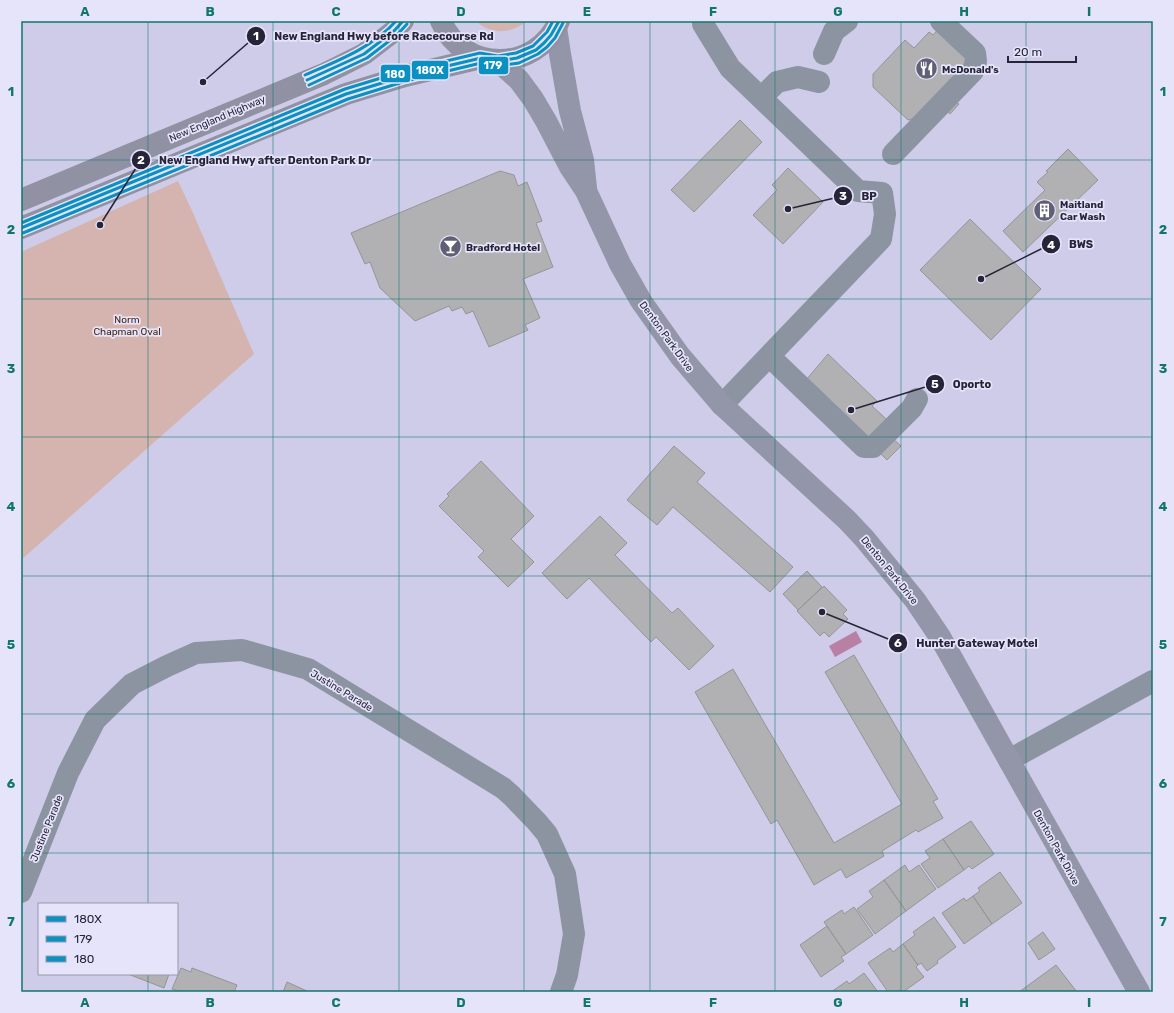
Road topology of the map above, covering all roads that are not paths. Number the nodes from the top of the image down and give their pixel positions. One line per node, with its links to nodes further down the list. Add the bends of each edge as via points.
1 (403, 21): 13 (highway, New England Highway, via 364,54 324,74)
2 (441, 21): 8 (highway, via 459,46 470,53)
3 (703, 21): 10 (street, via 730,68)
4 (846, 21): 7 (street, via 834,31)
5 (941, 21): 11 (street, via 975,53 973,71)
6 (557, 24): 8 (highway, via 536,50 518,58); 12 (main road, Denton Park Drive, via 570,111 583,160)
7 (824, 54)
8 (489, 59): 12 (main road, Denton Park Drive, via 519,80 533,99); 14 (highway, via 405,76 346,94)
9 (819, 82): 10 (street, via 798,77 777,82)
10 (761, 98): 15 (street, via 858,190 882,193 885,214 881,239)
11 (893, 154)
12 (586, 191): 17 (main road, Denton Park Drive, via 620,264 641,301 680,356)
13 (21, 200)
14 (21, 228)
15 (769, 356): 16 (street, via 864,447 873,447 912,408); 17 (street)
16 (917, 399)
17 (722, 405): 19 (main road, Denton Park Drive, via 846,520 887,564 940,637)
18 (1153, 681): 19 (street)
19 (1009, 760): 22 (main road, Denton Park Drive)
20 (21, 892): 21 (street, Justine Parade, via 68,773 95,720 132,684 167,666 196,653 242,650 308,669 503,788 537,822 547,834 565,874 574,934 569,969)
21 (561, 992)
22 (1139, 992)

